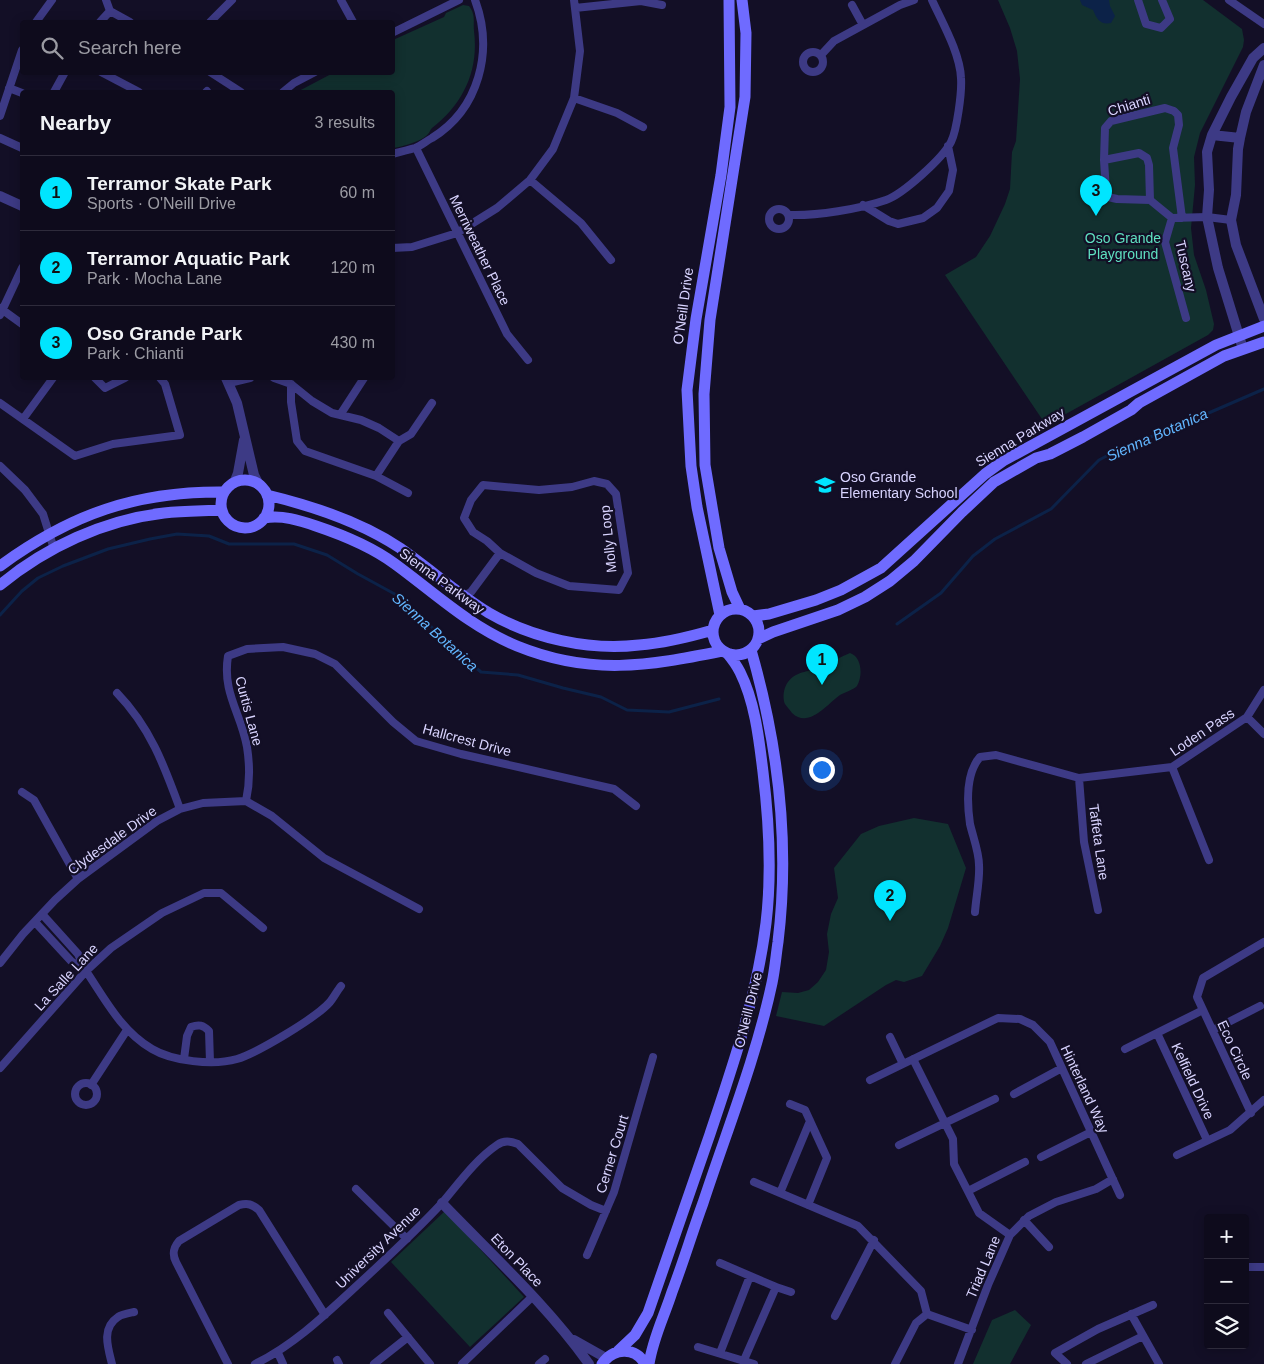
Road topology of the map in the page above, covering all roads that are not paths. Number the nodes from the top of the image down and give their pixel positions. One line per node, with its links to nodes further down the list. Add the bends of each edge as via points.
1 (52, 0): 18 (street)
2 (106, 0): 17 (street)
3 (232, 0): 21 (street)
4 (342, 0): 22 (street)
5 (459, 0): 25 (street)
6 (475, 0): 48 (street, via 483,37 477,82 459,116 444,131)
7 (728, 0): 105 (main road, O'Neill Drive, via 730,107 696,319 688,390 691,466)
8 (742, 0): 104 (main road, O'Neill Drive, via 746,33 745,97 710,320 704,394 705,465 718,539 732,592)
9 (914, 0): 24 (street)
10 (932, 0): 46 (street, via 953,46 962,77 960,106)
11 (1138, 0): 12 (street, via 1146,24 1160,28 1170,19)
12 (1162, 0)
13 (1230, 0): 23 (street)
14 (574, 4): 15 (street, via 642,1); 40 (street, via 580,51)
15 (662, 5)
16 (852, 5): 24 (street)
17 (110, 11): 19 (street); 20 (street)
18 (37, 20)
19 (102, 20)
20 (126, 20)
21 (212, 20)
22 (352, 20)
23 (1264, 24)
24 (863, 25): 27 (street, via 834,41)
25 (395, 32)
26 (1264, 48): 43 (street, via 1249,66)
27 (821, 55)
28 (20, 56): 34 (street)
29 (1264, 65): 45 (street)
30 (63, 75): 35 (street)
31 (107, 75): 36 (street)
32 (215, 75): 37 (street)
33 (309, 75): 38 (street)
34 (9, 88): 39 (street); 41 (street)
35 (55, 90)
36 (135, 90)
37 (238, 90)
38 (285, 90)
39 (20, 92)
40 (574, 98): 42 (street, via 617,113); 51 (street, via 553,150)
41 (0, 116)
42 (643, 127)
43 (1212, 135): 45 (street); 57 (street, via 1207,152)
44 (0, 138): 47 (street)
45 (1240, 138): 60 (street)
46 (948, 146): 55 (street, via 935,162 888,200); 55 (street, via 953,170 950,191 937,208 923,218 898,224)
47 (20, 147)
48 (416, 148): 49 (street); 61 (street, Merriweather Place)
49 (395, 153)
50 (1104, 160): 53 (street, Chianti, via 1108,197); 53 (street, via 1139,153 1147,158); 59 (street, Chianti, via 1105,128 1111,121 1165,108 1174,110 1179,125 1173,148)
51 (530, 180): 61 (street, via 497,208); 63 (street, via 581,223)
52 (0, 196): 54 (street)
53 (1150, 200): 58 (street)
54 (20, 205)
55 (863, 205): 56 (street, via 806,216)
56 (789, 215)
57 (1207, 217): 59 (street); 60 (street); 70 (street)
58 (1172, 218): 59 (street); 66 (street, Tuscany, via 1165,242)
59 (1182, 218)
60 (1232, 220): 67 (street, via 1236,245)
61 (457, 233): 62 (street, via 412,247); 73 (street, Merriweather Place, via 508,334)
62 (395, 248)
63 (611, 260)
64 (20, 272): 65 (street)
65 (1, 311): 68 (street)
66 (1186, 318)
67 (1264, 319)
68 (20, 323)
69 (1264, 326): 70 (main road, Sienna Parkway)
70 (1238, 335): 72 (street); 106 (main road, Sienna Parkway, via 1003,461 881,568 861,580 816,600)
71 (1264, 342): 72 (main road, Sienna Parkway)
72 (1243, 349): 108 (main road, Sienna Parkway, via 1224,356 1083,437 994,482 914,561 865,597)
73 (528, 360)
74 (52, 380): 85 (street)
75 (97, 380): 76 (street, via 105,388)
76 (121, 380)
77 (162, 380): 85 (street, via 180,435 113,444 75,456)
78 (228, 380): 86 (street)
79 (280, 380): 81 (street)
80 (363, 380): 84 (street)
81 (291, 384): 84 (street, via 312,401); 89 (street, via 290,402 297,441 305,451)
82 (0, 403): 85 (street)
83 (432, 403): 87 (street, via 411,434)
84 (340, 415): 87 (street, via 361,420)
85 (23, 418)
86 (245, 439): 90 (street); 91 (street)
87 (399, 441): 89 (street)
88 (0, 466): 97 (street, via 25,490 43,514)
89 (376, 476): 93 (street)
90 (234, 483): 91 (main road, via 247,480); 92 (main road)
91 (259, 485): 94 (main road)
92 (224, 492): 95 (main road); 97 (main road, via 155,496 105,508)
93 (408, 493)
94 (267, 495): 96 (main road, via 268,511); 103 (main road, Sienna Parkway, via 301,504 380,536)
95 (222, 510): 96 (main road, Sienna Parkway, via 237,526 252,526); 98 (main road, via 164,513 125,520 90,531)
96 (264, 518): 100 (main road, Sienna Parkway, via 285,518 326,529)
97 (49, 534): 98 (street); 101 (main road)
98 (54, 549): 102 (main road)
99 (500, 552): 99 (street, Molly Loop, via 536,573 569,586 618,590 628,573 616,494 607,484 594,481 539,490 483,485 471,500 464,518 473,532); 103 (street, via 471,592)
100 (393, 562): 103 (main road, via 401,563 449,598); 110 (main road, Sienna Parkway, via 456,612 486,631 556,658 594,665 639,665)
101 (0, 566)
102 (0, 585)
103 (464, 596): 107 (main road, Sienna Parkway, via 490,614 545,637 602,646 638,646)
104 (740, 609): 105 (main road); 106 (main road)
105 (720, 615): 107 (main road)
106 (753, 616): 108 (main road, via 759,627)
107 (713, 630): 110 (main road, O'Neill Drive, via 717,645)
108 (758, 640): 109 (main road)
109 (751, 650): 110 (main road, via 740,655); 210 (main road, O'Neill Drive, via 767,716 781,814 782,910 773,982 746,1073)
110 (725, 652): 197 (main road, O'Neill Drive, via 740,671 747,692 758,736 767,806 768,871 761,959 750,1009 719,1107 648,1313 635,1335)
111 (228, 656): 119 (street, Curtis Lane, via 229,694 247,746 250,780); 120 (street, Hallcrest Drive, via 247,648 284,647 315,654 335,664 416,741 614,789)
112 (1264, 690): 114 (street, Loden Pass)
113 (117, 694): 121 (street, via 133,710 162,760)
114 (1247, 717): 115 (street); 116 (street, Loden Pass)
115 (1264, 734)
116 (1172, 768): 117 (street, Loden Pass); 122 (street)
117 (1079, 778): 125 (street, Taffeta Lane, via 1084,842); 126 (street, via 996,755 980,757 976,762 969,798 970,823 980,865)
118 (22, 792): 123 (street, via 34,800)
119 (246, 801): 121 (street, Clydesdale Drive, via 203,803); 124 (street, via 272,816 324,858)
120 (636, 806)
121 (180, 809): 123 (street, Clydesdale Drive, via 158,821)
122 (1209, 860)
123 (78, 879): 127 (street, Clydesdale Drive)
124 (418, 909)
125 (1098, 910)
126 (975, 912)
127 (42, 914): 128 (street, Clydesdale Drive); 132 (street, via 78,954)
128 (35, 922): 131 (street, Clydesdale Drive); 132 (street, via 71,961)
129 (263, 928): 132 (street, La Salle Lane, via 221,893 204,893 162,913 110,948)
130 (1264, 942): 135 (street, Eco Circle, via 1203,978 1197,998)
131 (2, 957)
132 (86, 971): 136 (street); 146 (street, La Salle Lane)
133 (341, 986): 144 (street, via 319,1012 257,1051 237,1059)
134 (1260, 1006): 137 (street)
135 (1203, 1010): 137 (street, Eco Circle); 138 (street)
136 (127, 1030): 142 (street, via 152,1049); 149 (street)
137 (1212, 1030): 154 (street, Eco Circle)
138 (1157, 1033): 140 (street); 158 (street, Kelfield Drive)
139 (890, 1037): 145 (street)
140 (1125, 1049)
141 (653, 1057): 171 (street, Cerner Court)
142 (184, 1059): 144 (street); 144 (street, via 190,1027 196,1024 209,1031)
143 (913, 1059): 145 (street, Hinterland Way); 147 (street, Hinterland Way, via 998,1018 1020,1019 1033,1025 1050,1042); 156 (street)
144 (210, 1062)
145 (903, 1064): 148 (street, Hinterland Way)
146 (0, 1068)
147 (1062, 1068): 150 (street); 157 (street, Hinterland Way)
148 (870, 1080)
149 (91, 1085)
150 (1014, 1094)
151 (995, 1098): 156 (street)
152 (1264, 1100): 154 (street)
153 (790, 1104): 155 (street, via 805,1110)
154 (1251, 1113): 158 (street, via 1230,1130)
155 (810, 1120): 167 (street); 170 (street, via 827,1158)
156 (946, 1123): 159 (street); 166 (street, via 953,1139 954,1164)
157 (1091, 1132): 161 (street); 163 (street, Hinterland Way)
158 (1207, 1140): 160 (street)
159 (899, 1145)
160 (1177, 1155)
161 (1041, 1157)
162 (1024, 1162): 166 (street)
163 (1113, 1180): 168 (street, Hinterland Way); 172 (street, Triad Lane, via 1056,1202)
164 (754, 1182): 167 (street)
165 (356, 1189): 174 (street)
166 (968, 1191): 173 (street, via 978,1213)
167 (780, 1194): 170 (street)
168 (1120, 1195)
169 (442, 1203): 171 (street, University Avenue, via 494,1146 510,1141 518,1144 562,1188); 174 (street, University Avenue); 184 (street, Eton Place)
170 (808, 1205): 175 (street, via 858,1226)
171 (606, 1211): 177 (street, Cerner Court)
172 (1024, 1220): 173 (street, Triad Lane); 176 (street)
173 (1010, 1235): 192 (street, Triad Lane)
174 (407, 1239): 190 (street, University Avenue)
175 (874, 1240): 188 (street, via 921,1291); 191 (street)
176 (1049, 1247)
177 (587, 1255)
178 (720, 1263): 181 (street)
179 (1249, 1267): 180 (street)
180 (1264, 1267)
181 (750, 1276): 182 (street); 199 (street)
182 (776, 1287): 183 (street); 200 (street)
183 (790, 1292)
184 (533, 1296): 195 (street, Eton Place); 202 (street)
185 (1153, 1305): 189 (street)
186 (134, 1312): 203 (street, via 118,1317 108,1329 106,1343)
187 (388, 1313): 194 (street)
188 (927, 1314): 192 (street); 212 (street, via 916,1323)
189 (1131, 1314): 193 (street); 214 (street, via 1055,1353)
190 (325, 1315): 198 (street, University Avenue); 204 (street, via 259,1210 247,1203 239,1205 179,1241 173,1252)
191 (835, 1316)
192 (972, 1330): 213 (street, Triad Lane)
193 (1144, 1336): 215 (street); 216 (street)
194 (408, 1337): 207 (street); 208 (street)
195 (571, 1338): 201 (street, Eton Place); 209 (street, Eton Place)
196 (698, 1347): 199 (street)
197 (618, 1351): 201 (main road, O'Neill Drive); 210 (main road, O'Neill Drive, via 635,1353)
198 (278, 1353): 205 (street, University Avenue); 206 (street)
199 (720, 1353): 200 (street)
200 (744, 1360): 211 (street)
201 (604, 1361)
202 (464, 1363)
203 (112, 1364)
204 (228, 1364)
205 (255, 1364)
206 (283, 1364)
207 (374, 1364)
208 (430, 1364)
209 (590, 1364)
210 (647, 1364)
211 (754, 1364)
212 (895, 1364)
213 (958, 1364)
214 (1068, 1364)
215 (1086, 1364)
216 (1159, 1364)

